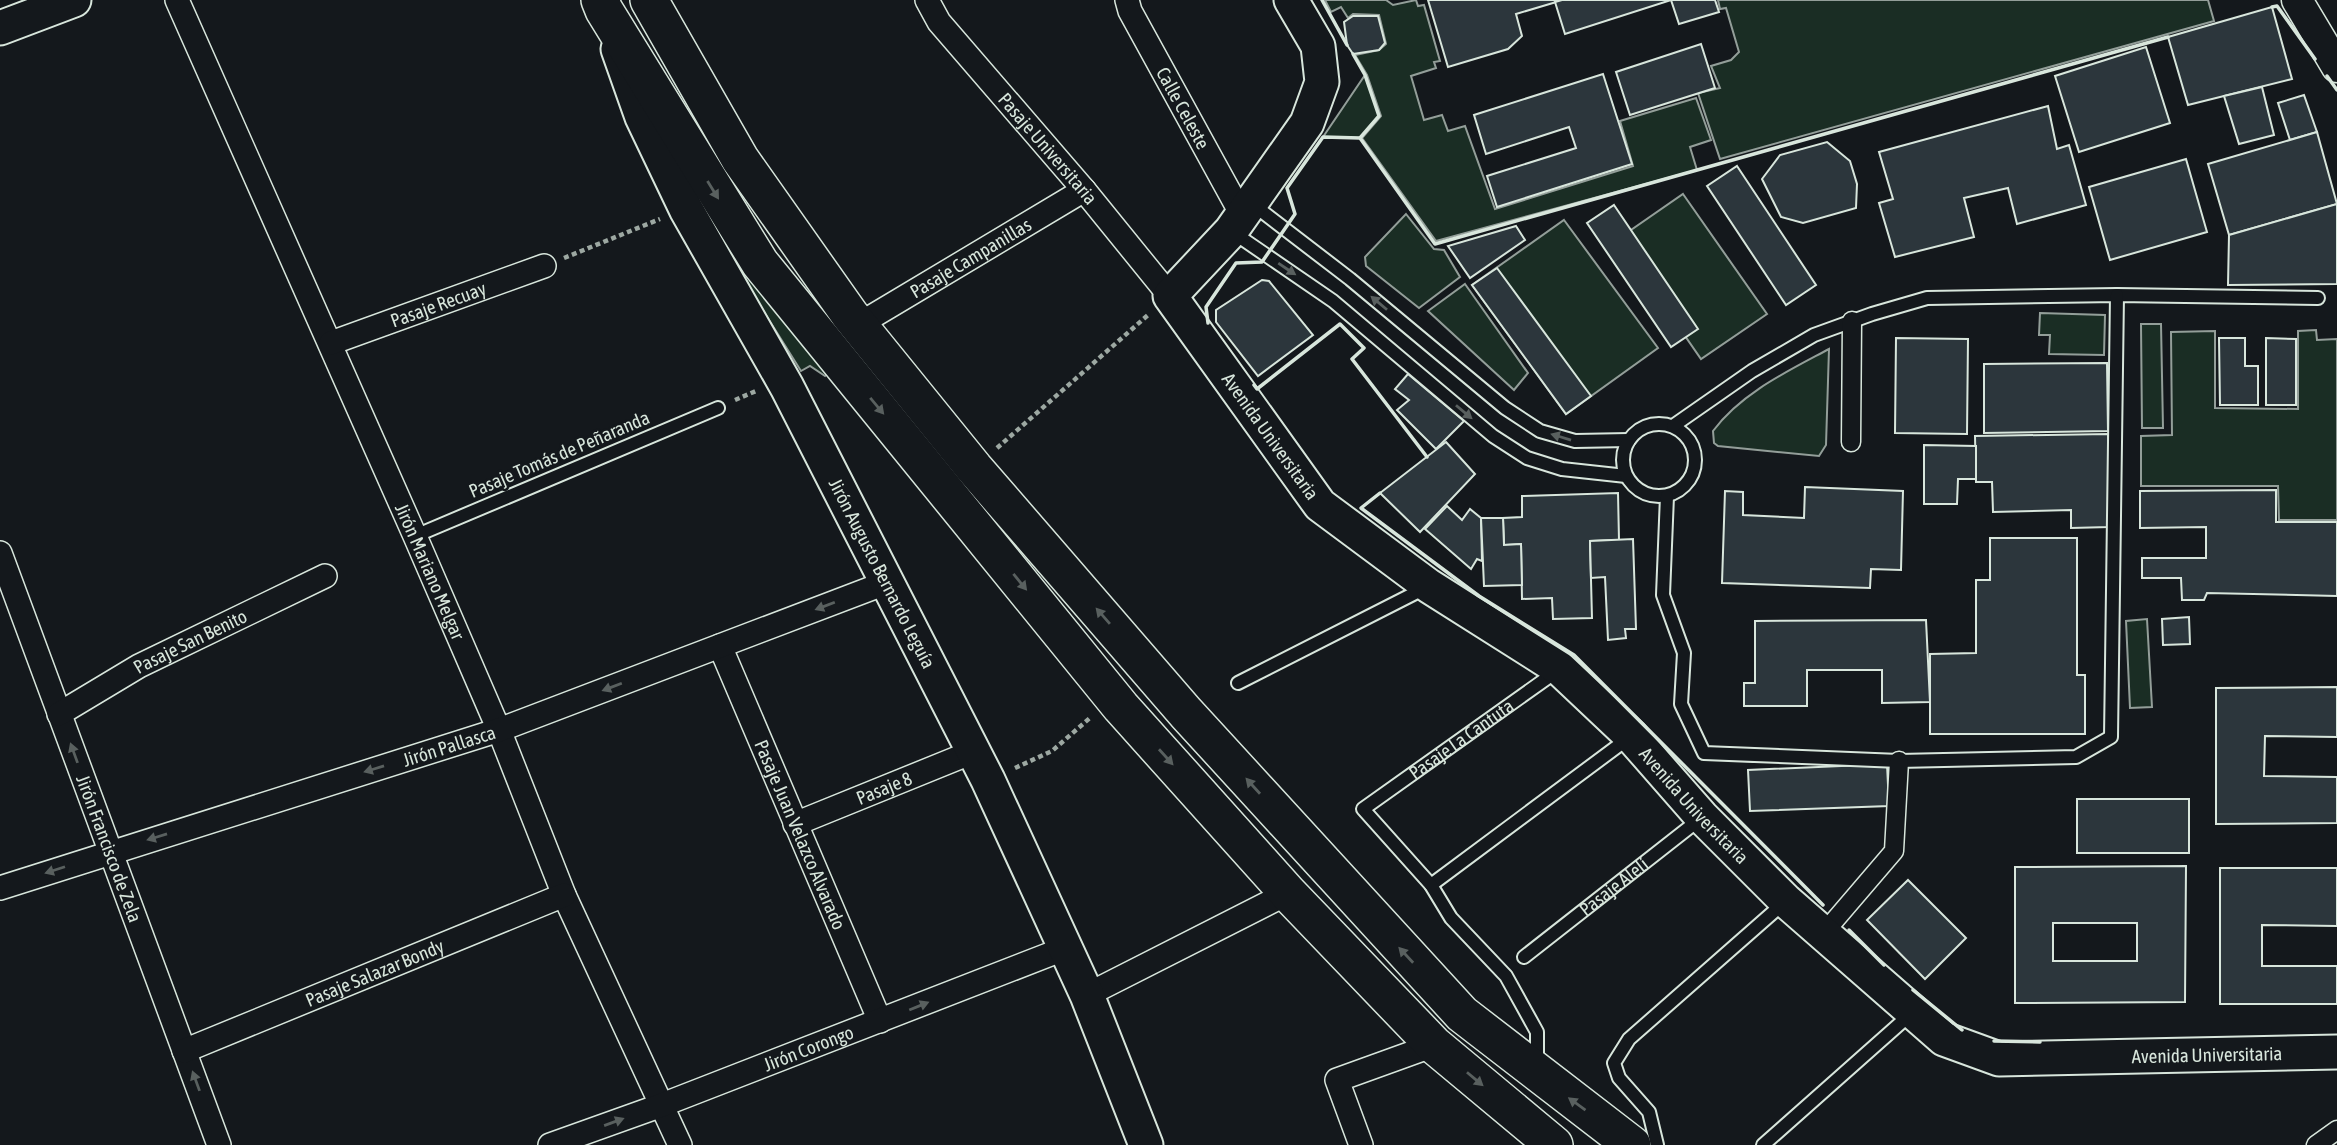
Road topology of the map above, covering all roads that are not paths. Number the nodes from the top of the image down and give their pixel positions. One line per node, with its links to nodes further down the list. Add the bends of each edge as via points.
1 (74, 0): 9 (main road)
2 (177, 0): 19 (street, Jirón Mariano Melgar)
3 (649, 0): 18 (main road, via 740,159)
4 (927, 0): 11 (street, Pasaje Universitaria, via 939,22)
5 (1127, 0): 12 (street, Calle Celeste)
6 (1292, 0): 12 (main road, via 1318,46 1322,82 1307,123)
7 (2297, 0): 10 (street)
8 (602, 5): 29 (main road, Jirón Augusto Bernardo Leguía, via 642,117 686,209 783,378); 44 (main road, one-way to 44, via 760,263 1114,698)
9 (0, 28)
10 (2335, 59)
11 (1084, 190): 15 (street, Pasaje Universitaria); 18 (street, Pasaje Campanillas)
12 (1241, 216): 15 (main road); 22 (lane, one-way to 12, via 1575,441 1540,430 1505,408 1350,279); 24 (lane, one-way to 24, via 1493,436 1527,458 1562,469)
13 (544, 266): 19 (street, Pasaje Recuay)
14 (2118, 295): 16 (lane); 17 (lane, via 1927,298); 37 (lane, via 2111,737 2076,757)
15 (1170, 296): 30 (main road, Avenida Universitaria, via 1320,505)
16 (2318, 298)
17 (1852, 321): 21 (lane, via 1814,335 1752,371); 23 (street)
18 (858, 325): 56 (main road, one-way to 18, via 1467,1019 1186,713 974,468)
19 (331, 343): 26 (street, Jirón Mariano Melgar)
20 (718, 408): 26 (lane, Pasaje Tomás de Peñaranda)
21 (1673, 426): 22 (lane, via 1648,425); 25 (lane, via 1690,441 1696,463 1687,484)
22 (1629, 440): 24 (lane, via 1623,452)
23 (1851, 442)
24 (1626, 476): 25 (lane, via 1644,493)
25 (1667, 496): 37 (lane, via 1663,595 1684,653 1681,704 1704,752)
26 (415, 536): 35 (street, Jirón Mariano Melgar)
27 (0, 553): 34 (street, Jirón Francisco de Zela)
28 (326, 576): 34 (street, Pasaje San Benito, via 139,666)
29 (888, 582): 31 (street, Jirón Pallasca, one-way to 31); 38 (main road, Jirón Augusto Bernardo Leguía)
30 (1429, 586): 32 (main road, Avenida Universitaria); 33 (lane)
31 (720, 646): 35 (street, Jirón Pallasca, one-way to 35); 40 (street, Pasaje Juan Velazco Alvarado)
32 (1560, 669): 36 (main road, Avenida Universitaria); 42 (lane, Pasaje La Cantuta, via 1363,809)
33 (1238, 683)
34 (59, 714): 41 (street, Jirón Francisco de Zela, one-way to 34)
35 (499, 730): 41 (street, Jirón Pallasca, one-way to 41); 45 (street, Jirón Mariano Melgar)
36 (1631, 736): 39 (main road, Avenida Universitaria); 42 (lane)
37 (1899, 761): 47 (street, via 1894,851)
38 (981, 765): 40 (street, Pasaje 8); 48 (main road, Jirón Augusto Bernardo Leguía)
39 (1702, 817): 46 (main road, Avenida Universitaria); 49 (lane, Pasaje Alelí)
40 (795, 824): 52 (street, Pasaje Juan Velazco Alvarado)
41 (111, 852): 43 (street, Jirón Pallasca, one-way to 43); 54 (street, Jirón Francisco de Zela)
42 (1431, 885): 56 (lane, via 1451,918 1506,976 1537,1032)
43 (0, 888)
44 (1288, 893): 50 (street); 53 (main road)
45 (564, 895): 54 (street, Pasaje Salazar Bondy); 57 (street, Jirón Mariano Melgar)
46 (1786, 901): 47 (main road, Avenida Universitaria); 66 (lane, via 1629,1039 1614,1063 1624,1084 1649,1112)
47 (1823, 934): 51 (main road, Avenida Universitaria)
48 (1066, 948): 50 (main road, Jirón Augusto Bernardo Leguía); 52 (street, Jirón Corongo, one-way to 48)
49 (1524, 957)
50 (1087, 995): 62 (main road, Jirón Augusto Bernardo Leguía)
51 (1913, 1012): 55 (main road, Avenida Universitaria, via 1944,1039 1999,1059); 67 (lane)
52 (880, 1021): 57 (street, Jirón Corongo)
53 (1434, 1045): 63 (street, via 1337,1080); 64 (main road, one-way to 64)
54 (184, 1051): 59 (street, Jirón Francisco de Zela, one-way to 54)
55 (2337, 1052)
56 (1537, 1073): 65 (main road, one-way to 56)
57 (662, 1105): 60 (street, Jirón Corongo, one-way to 57); 61 (street, Jirón Mariano Melgar)
58 (2337, 1130): 68 (street)
59 (219, 1145)
60 (550, 1145)
61 (680, 1145)
62 (1146, 1145)
63 (1361, 1145)
64 (1554, 1145)
65 (1632, 1145)
66 (1657, 1145)
67 (1763, 1145)
68 (2316, 1145)

